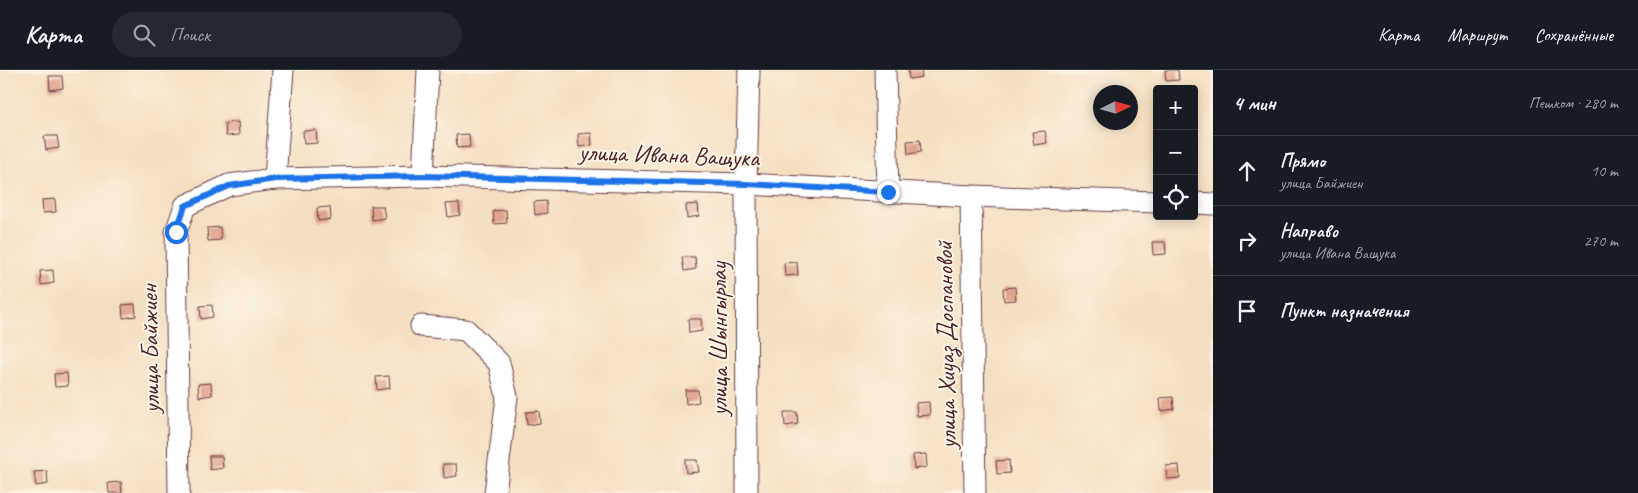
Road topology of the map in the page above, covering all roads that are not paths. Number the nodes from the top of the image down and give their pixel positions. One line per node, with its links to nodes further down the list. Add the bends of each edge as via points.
1 (283, 70): 6 (street)
2 (428, 70): 5 (street)
3 (749, 70): 7 (street, улица Шынгырлау)
4 (884, 70): 8 (street)
5 (423, 176): 6 (street, улица Ивана Ващука); 7 (street, улица Ивана Ващука)
6 (275, 179): 13 (street, улица Ивана Ващука, via 229,186)
7 (746, 184): 8 (street, улица Ивана Ващука); 17 (street, улица Шынгырлау)
8 (888, 192): 9 (street, улица Ивана Ващука)
9 (971, 196): 10 (street, улица Ивана Ващука); 18 (street, улица Хиуаз Доспановой)
10 (1153, 202)
11 (1198, 203): 12 (street)
12 (1213, 204)
13 (185, 206): 15 (street, улица Байжиен, via 176,232)
14 (421, 326): 16 (street, via 466,330 499,363 507,397)
15 (179, 493)
16 (495, 493)
17 (747, 493)
18 (975, 493)

